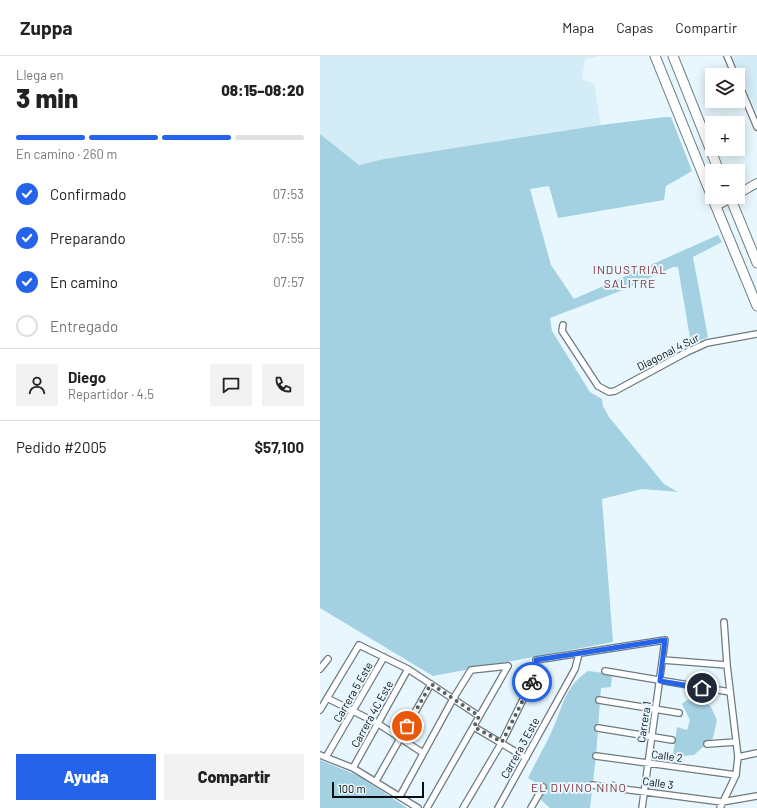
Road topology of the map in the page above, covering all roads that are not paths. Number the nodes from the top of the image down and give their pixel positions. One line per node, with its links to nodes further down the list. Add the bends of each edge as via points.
1 (655, 56): 8 (highway)
2 (673, 56): 7 (highway)
3 (727, 56): 4 (street)
4 (732, 68)
5 (745, 99): 6 (street)
6 (757, 127)
7 (716, 164)
8 (705, 180)
9 (757, 183): 10 (main road)
10 (745, 190)
11 (720, 204): 13 (main road)
12 (736, 204): 14 (highway)
13 (716, 206): 15 (highway)
14 (756, 257)
15 (757, 306)
16 (563, 325): 17 (street, Diagonal 4 Sur, via 562,331 598,386 610,392 707,343)
17 (757, 334)
18 (724, 622): 23 (street)
19 (579, 654): 22 (street, Carrera 1, via 665,640); 44 (street, via 536,660 537,671); 52 (street, Carrera 3 Este, via 575,669)
20 (384, 657): 25 (street); 30 (street, via 358,645); 35 (street, Carrera 5 Este)
21 (328, 659): 24 (street)
22 (663, 660): 23 (street); 27 (street, Carrera 1)
23 (727, 665): 29 (street)
24 (320, 669)
25 (408, 670): 28 (street); 38 (street, Carrera 4C Este)
26 (606, 671): 27 (street)
27 (660, 681): 29 (street); 34 (street, Carrera 1)
28 (431, 684): 31 (street); 42 (street)
29 (730, 692): 45 (street)
30 (328, 698): 33 (street); 35 (street)
31 (453, 699): 37 (street); 37 (street, via 471,670 508,666); 47 (street)
32 (599, 700): 34 (street)
33 (320, 710)
34 (656, 710): 36 (street); 41 (street, Carrera 1)
35 (354, 711): 38 (street); 49 (street, Carrera 5 Este)
36 (679, 713)
37 (479, 716): 39 (street)
38 (378, 723): 42 (street); 54 (street, Carrera 4C Este)
39 (474, 727): 44 (street); 64 (street)
40 (598, 728): 41 (street)
41 (651, 736): 43 (street); 53 (street, Carrera 1)
42 (400, 737): 47 (street); 56 (street)
43 (672, 740)
44 (502, 742): 52 (street); 65 (street)
45 (736, 742): 46 (street); 51 (street)
46 (707, 744)
47 (424, 753): 60 (street)
48 (757, 753): 51 (street)
49 (323, 756): 54 (street)
50 (596, 756): 53 (street, Calle 2)
51 (738, 757): 55 (street)
52 (526, 758): 66 (street, Carrera 3 Este)
53 (648, 764): 55 (street, Calle 2); 59 (street, Carrera 1)
54 (353, 768): 56 (street)
55 (736, 774): 62 (street)
56 (376, 781): 60 (street)
57 (592, 785): 59 (street, Calle 3)
58 (543, 787): 67 (street)
59 (644, 791): 62 (street, Calle 3); 68 (street, Carrera 1)
60 (400, 796): 63 (street)
61 (757, 796): 62 (street, Calle 3)
62 (722, 802): 69 (street)
63 (418, 808)
64 (427, 808)
65 (463, 808)
66 (498, 808)
67 (531, 808)
68 (642, 808)
69 (720, 808)

